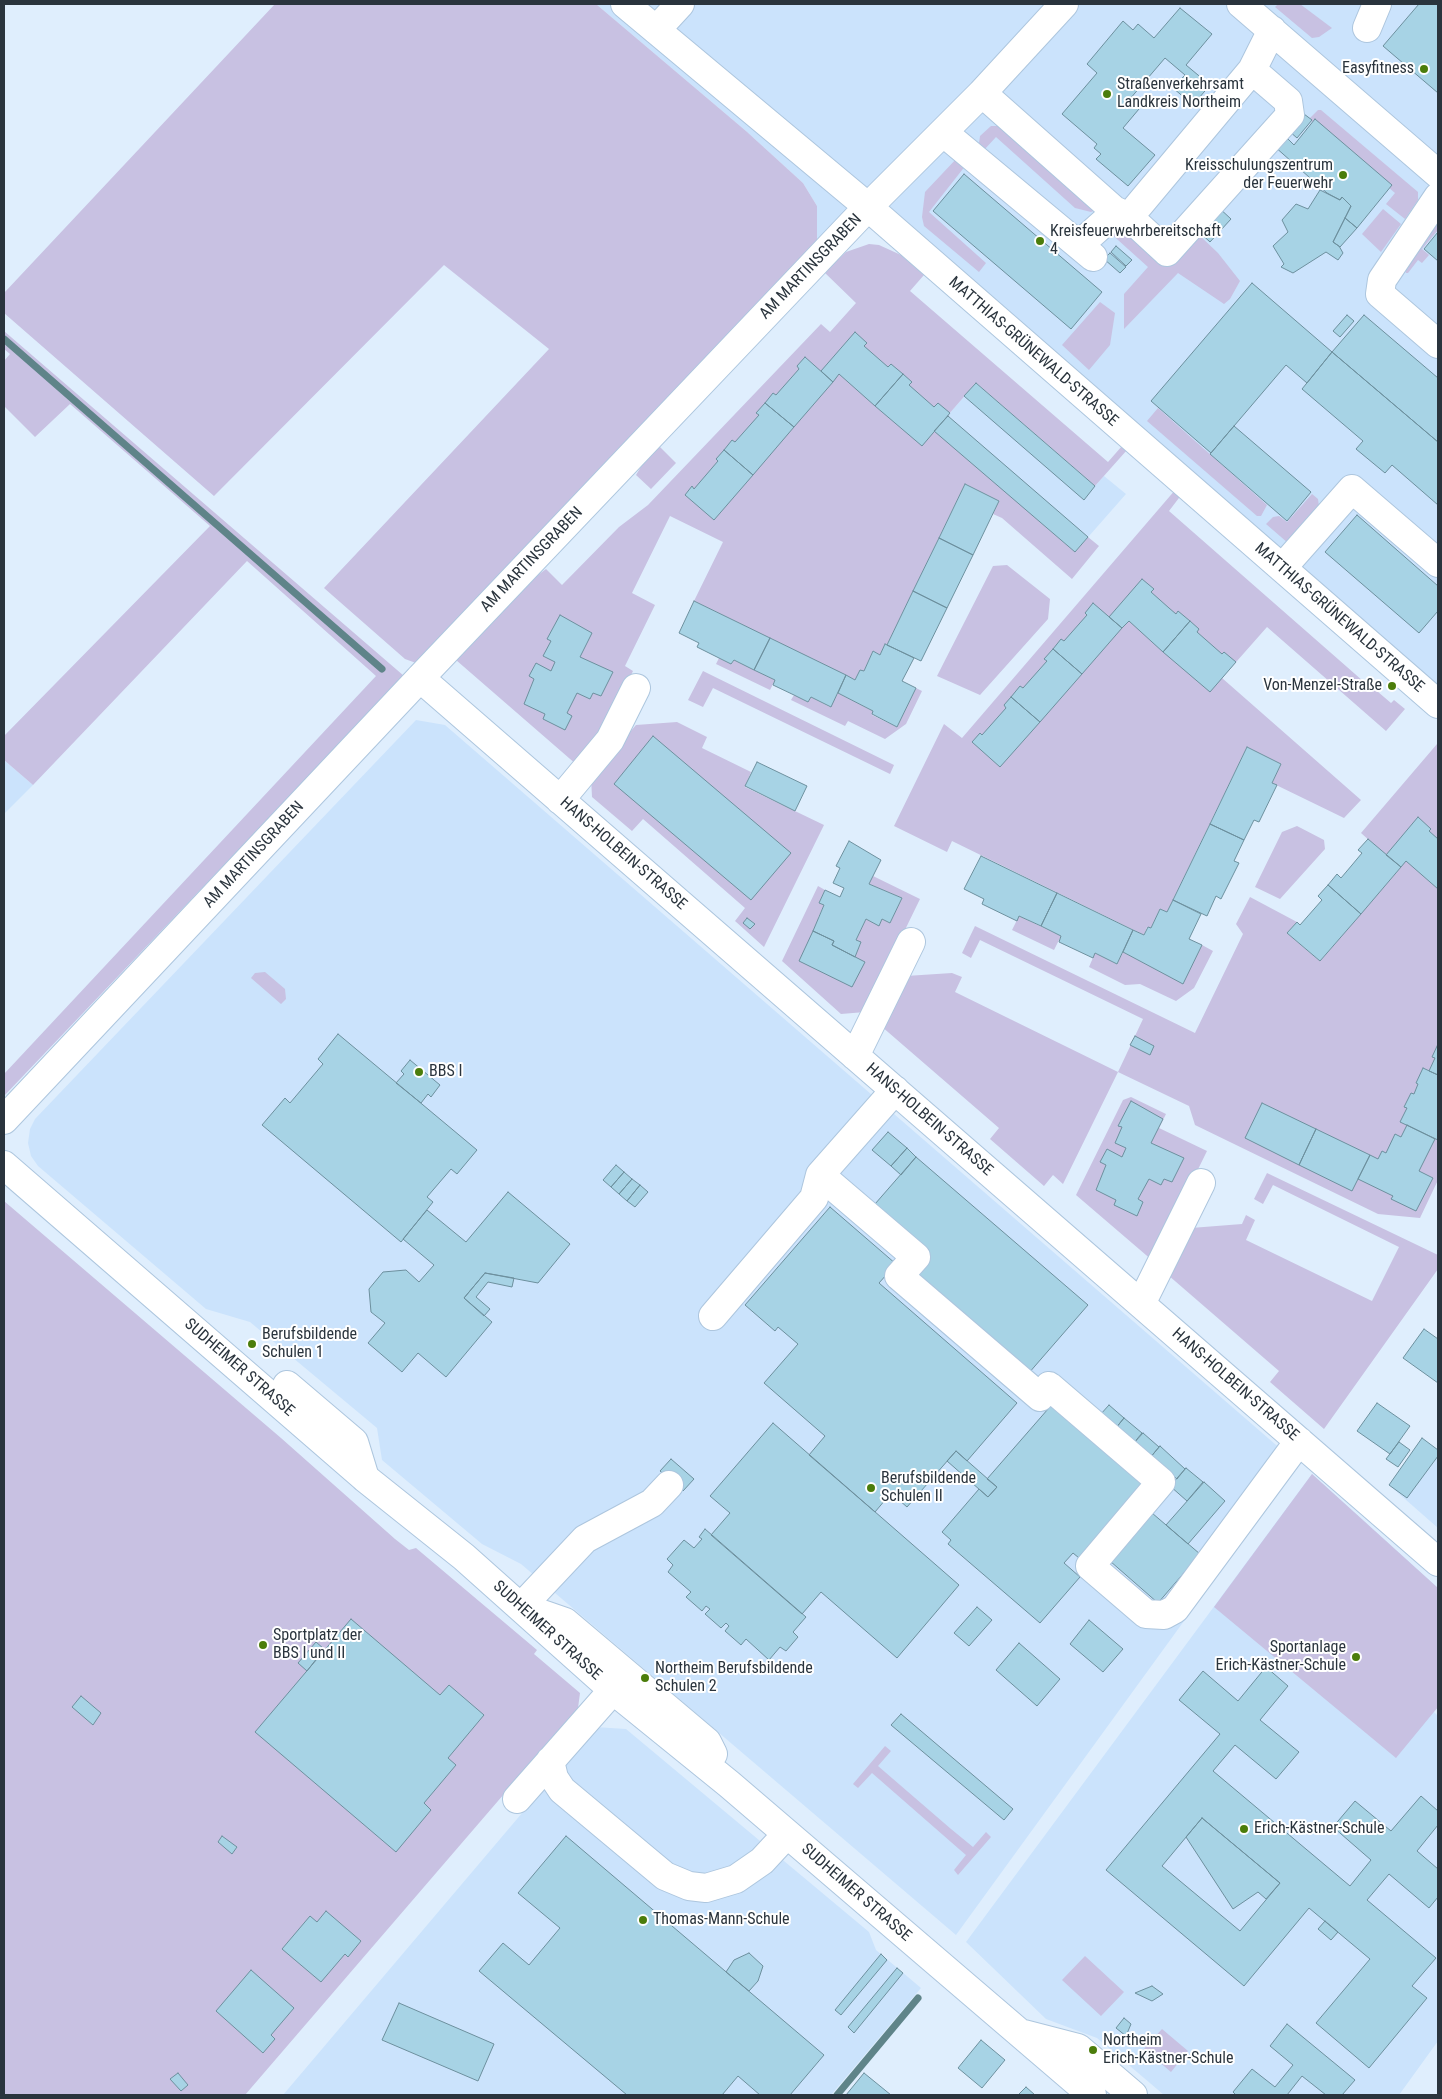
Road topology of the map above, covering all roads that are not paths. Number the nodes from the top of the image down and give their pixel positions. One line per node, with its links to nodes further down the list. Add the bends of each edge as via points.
1 (625, 4): 7 (street, MATTHIAS-GRÜNEWALD-STRASSE)
2 (680, 4): 7 (street)
3 (1064, 4): 10 (street, AM MARTINSGRABEN)
4 (1241, 4): 8 (street)
5 (1377, 4): 6 (street)
6 (1367, 28)
7 (656, 30): 14 (street, MATTHIAS-GRÜNEWALD-STRASSE)
8 (1272, 30): 9 (street); 12 (street)
9 (1252, 70): 15 (street); 15 (street, via 1288,101 1290,115 1167,252)
10 (982, 93): 11 (street, AM MARTINSGRABEN); 15 (street)
11 (944, 133): 14 (street, AM MARTINSGRABEN); 15 (street, via 1086,251 1107,220)
12 (1438, 174)
13 (1438, 197): 16 (street, via 1382,280 1380,294)
14 (868, 207): 18 (street, MATTHIAS-GRÜNEWALD-STRASSE); 19 (street, AM MARTINSGRABEN)
15 (1121, 214)
16 (1438, 344)
17 (1438, 563): 18 (street, via 1352,489)
18 (1282, 568): 21 (street, MATTHIAS-GRÜNEWALD-STRASSE)
19 (420, 678): 22 (street, HANS-HOLBEIN-STRASSE); 26 (street, AM MARTINSGRABEN)
20 (636, 688): 22 (street, via 610,740)
21 (1438, 704)
22 (560, 800): 24 (street, HANS-HOLBEIN-STRASSE)
23 (911, 942): 24 (street)
24 (855, 1056): 25 (street, HANS-HOLBEIN-STRASSE)
25 (895, 1090): 28 (street); 30 (street, HANS-HOLBEIN-STRASSE)
26 (4, 1120)
27 (4, 1165): 35 (street, SUDHEIMER STRASSE, via 366,1478)
28 (820, 1175): 31 (street, via 814,1198); 32 (street, via 916,1257 899,1276 1040,1397 1049,1386 1161,1482 1090,1566 1146,1614 1164,1615 1174,1609)
29 (1201, 1183): 30 (street)
30 (1142, 1304): 32 (street, HANS-HOLBEIN-STRASSE)
31 (713, 1316)
32 (1299, 1441): 34 (street, HANS-HOLBEIN-STRASSE)
33 (669, 1485): 35 (street, via 652,1503 585,1539)
34 (1438, 1562)
35 (521, 1607): 36 (street, SUDHEIMER STRASSE); 38 (street, via 565,1622 692,1729 707,1742)
36 (613, 1690): 37 (street); 38 (street, SUDHEIMER STRASSE)
37 (550, 1761): 39 (street); 40 (street, via 554,1778 562,1790 666,1876 689,1886 706,1888 736,1879 762,1861)
38 (729, 1784): 40 (street, SUDHEIMER STRASSE)
39 (517, 1799)
40 (788, 1834): 41 (street, SUDHEIMER STRASSE)
41 (1018, 2033): 42 (street, SUDHEIMER STRASSE); 43 (street, via 1078,2048)
42 (1092, 2095)
43 (1133, 2095)

